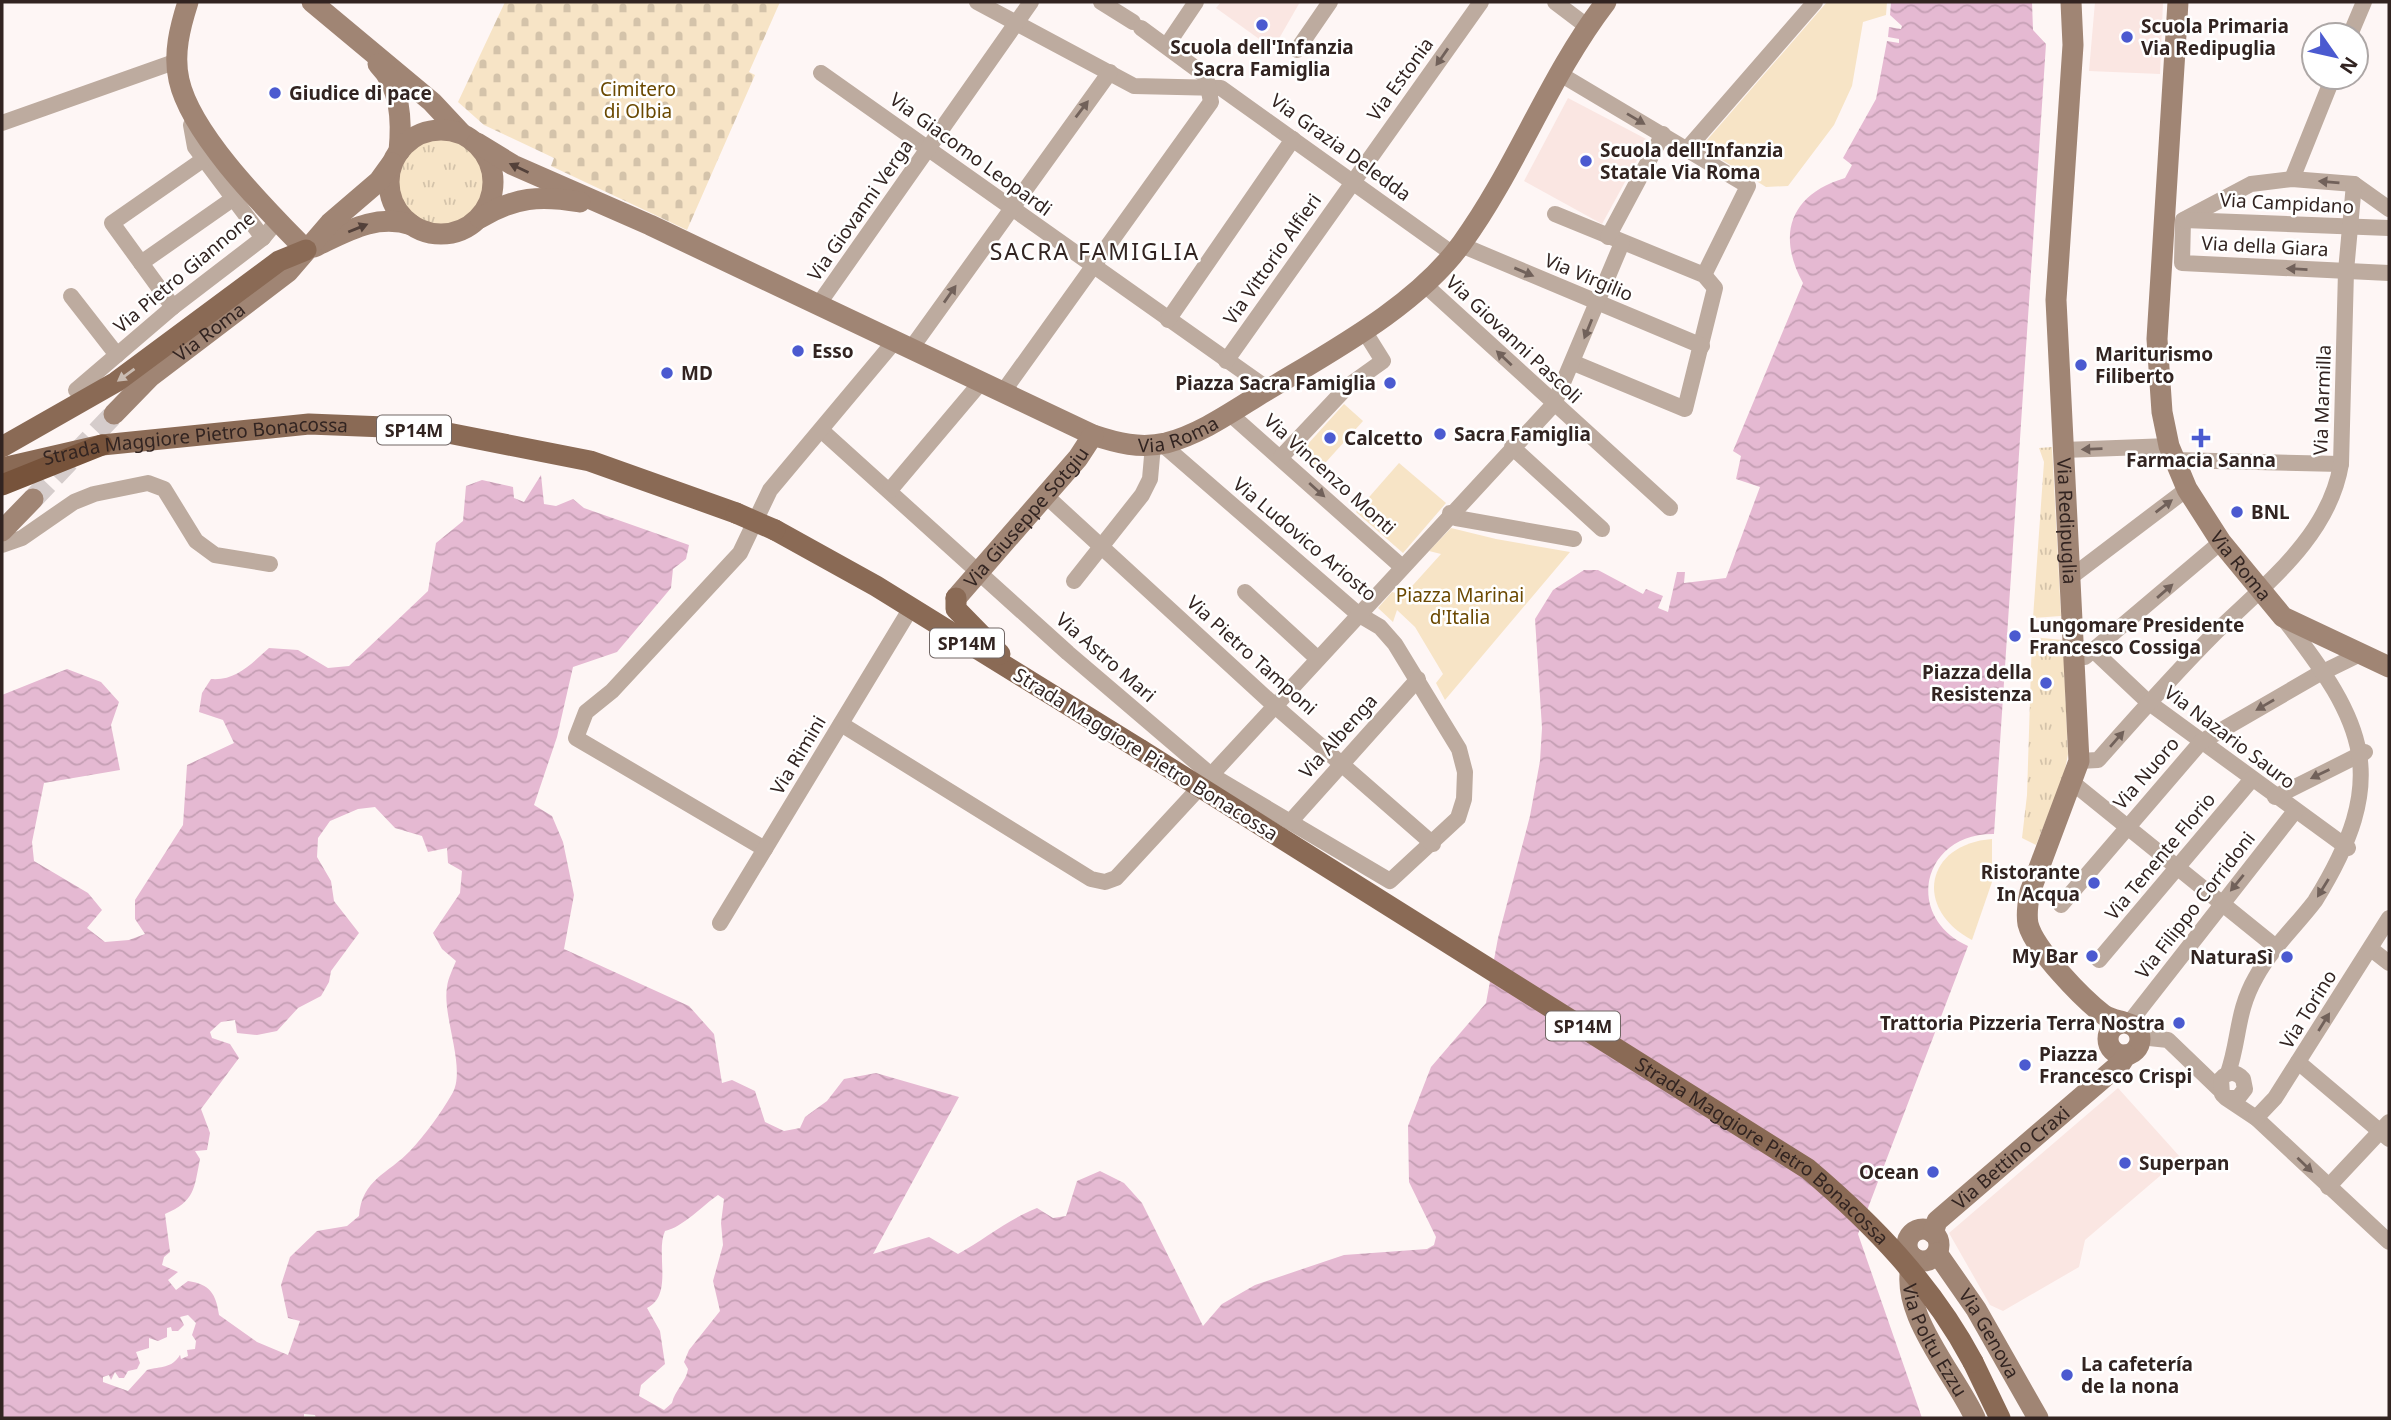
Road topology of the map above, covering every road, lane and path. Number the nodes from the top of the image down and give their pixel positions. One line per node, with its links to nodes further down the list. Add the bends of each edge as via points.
1 (188, 2): 21 (main road)
2 (312, 2): 18 (main road)
3 (977, 2): 15 (street)
4 (1031, 2): 15 (street, Via Giovanni Verga)
5 (1101, 2): 19 (street)
6 (1196, 2): 19 (street)
7 (1330, 2): 20 (street)
8 (1481, 2): 37 (street, Via Estonia, one-way to 37)
9 (1555, 2): 17 (street)
10 (1606, 2): 17 (main road, Via Roma)
11 (1815, 2): 33 (street)
12 (2071, 2): 85 (main road, Via Redipuglia, via 2073,45 2056,300)
13 (2178, 2): 46 (main road, Via Roma)
14 (2364, 2): 16 (street)
15 (1017, 21): 22 (street); 32 (street, Via Giovanni Verga)
16 (2356, 21)
17 (1588, 27): 24 (main road, Via Roma)
18 (358, 42): 30 (main road); 34 (main road, via 387,72 396,94 400,115)
19 (1167, 45): 25 (street, via 1206,76)
20 (1297, 50)
21 (177, 61): 27 (main road, via 179,81); 28 (street)
22 (1110, 72): 25 (street, via 1134,86); 41 (street, one-way to 22)
23 (821, 73): 32 (street, Via Giacomo Leopardi)
24 (1560, 74): 29 (street, one-way to 29); 53 (main road, Via Roma, via 1496,191)
25 (1208, 88): 31 (street, Via Grazia Deledda, via 1221,88); 56 (street, via 1211,102)
26 (2327, 91): 36 (street)
27 (195, 118): 35 (street, via 191,125 195,147); 45 (main road)
28 (2, 123)
29 (1662, 135): 33 (street); 51 (street)
30 (469, 138): 34 (main road, via 448,130 427,132 408,141); 40 (main road, one-way to 30, via 513,165); 44 (main road, via 492,167 494,181 492,195)
31 (1293, 139): 37 (street, Via Grazia Deledda); 65 (street)
32 (929, 149): 41 (street, Via Giacomo Leopardi); 63 (street, Via Giovanni Verga)
33 (1687, 149): 59 (street, via 1748,186)
34 (396, 158): 47 (main road, via 389,181 392,198); 52 (main road, Via Roma, via 379,181)
35 (204, 159): 39 (street); 55 (street, via 112,222)
36 (2292, 179): 38 (street, Via Campidano, one-way to 36); 46 (street, Via Campidano, via 2251,184)
37 (1353, 181): 53 (street, Via Grazia Deledda); 70 (street, Via Vittorio Alfieri)
38 (2354, 184): 42 (street, Via Campidano); 48 (street, Via Marmilla)
39 (234, 198): 50 (street); 55 (street)
40 (603, 205): 44 (main road, via 546,196 514,202); 63 (main road, Via Roma)
41 (1012, 208): 56 (street, Via Giacomo Leopardi); 67 (street, one-way to 41)
42 (2389, 209)
43 (1555, 214): 51 (street)
44 (478, 219): 47 (main road, via 453,233 439,234)
45 (277, 220): 50 (street, Via Pietro Giannone); 52 (main road); 54 (main road, via 282,239)
46 (2173, 220): 48 (street, Via Campidano); 57 (street, Via della Giara, one-way to 46, via 2182,263); 86 (main road, Via Roma, via 2157,339 2158,376)
47 (412, 225): 52 (main road, Via Roma, one-way to 47, via 380,220)
48 (2350, 228): 49 (street, Via Campidano); 57 (street, Via Marmilla)
49 (2389, 228)
50 (263, 238): 64 (street, Via Pietro Giannone)
51 (1615, 240): 59 (street); 62 (street)
52 (306, 250): 54 (main road); 78 (main road, Via Roma, via 288,272 158,370)
53 (1457, 250): 60 (main road, Via Roma); 62 (street, Via Virgilio, one-way to 62)
54 (279, 261): 83 (main road, one-way to 83, via 116,382)
55 (141, 263): 64 (street)
56 (1093, 268): 65 (street, Via Giacomo Leopardi); 75 (street)
57 (2346, 271): 58 (street, Via della Giara); 88 (street, Via Marmilla)
58 (2389, 273)
59 (1704, 275): 68 (street, via 1715,288)
60 (1424, 284): 66 (main road, Via Roma); 76 (street, Via Giovanni Pascoli, one-way to 60)
61 (71, 296): 69 (street, Via Pietro Giannone)
62 (1598, 303): 68 (street, Via Virgilio); 71 (street, one-way to 71)
63 (818, 305): 67 (main road, Via Roma)
64 (173, 307): 69 (street, Via Pietro Giannone)
65 (1168, 320): 70 (street, Via Giacomo Leopardi)
66 (1363, 329): 73 (main road, Via Roma); 87 (street, via 1383,361 1348,386)
67 (902, 346): 72 (main road, Via Roma); 79 (street)
68 (1702, 346): 71 (street, via 1685,409)
69 (117, 355): 74 (street, Via Pietro Giannone)
70 (1226, 361): 73 (street, Via Giacomo Leopardi)
71 (1574, 363): 76 (street)
72 (982, 381): 75 (main road, Via Roma); 92 (street)
73 (1268, 389): 77 (main road, Via Roma)
74 (76, 390)
75 (1003, 393): 80 (main road, Via Roma)
76 (1554, 404): 84 (street); 95 (street, Via Giovanni Pascoli)
77 (1229, 413): 81 (main road, Via Roma, via 1186,437); 87 (street, Via Vincenzo Monti)
78 (114, 414)
79 (821, 430): 92 (street, Via Astro Mari); 137 (street, via 770,490 740,553 612,691 586,712 576,738)
80 (1093, 435): 81 (main road, Via Roma, via 1126,446); 93 (main road, Via Giuseppe Sotgiu)
81 (1157, 444): 102 (street, via 1150,479); 111 (street, Via Ludovico Ariosto)
82 (102, 445): 89 (main road, Strada Maggiore Pietro Bonacossa / SP14M); 90 (highway); 110 (main road, Strada Maggiore Pietro Bonacossa / SP14M, bridge, via 309,424 448,433 590,461 775,530)
83 (2, 447)
84 (1512, 447): 96 (street); 97 (street)
85 (2064, 450): 86 (street, one-way to 85); 106 (main road, Via Redipuglia)
86 (2171, 453): 88 (street); 91 (main road, Via Roma)
87 (1281, 457): 104 (street, Via Vincenzo Monti, one-way to 104)
88 (2341, 464): 108 (street, Via Marmilla, via 2338,487 2295,557)
89 (2, 468)
90 (2, 485)
91 (2188, 489): 100 (main road, Via Roma); 106 (street, one-way to 91)
92 (890, 490): 105 (street, Via Astro Mari)
93 (1045, 495): 102 (street, Via Pietro Tamponi); 105 (main road, Via Giuseppe Sotgiu)
94 (33, 499): 98 (main road)
95 (1670, 508)
96 (1450, 513): 99 (street, via 1456,518); 104 (street)
97 (1602, 529)
98 (2, 531)
99 (1574, 539)
100 (2221, 542): 108 (main road, Via Roma); 113 (street, one-way to 100)
101 (2, 545): 103 (street, via 22,538 74,502 148,483 164,489 196,541 215,555)
102 (1101, 549): 107 (street); 122 (street, Via Pietro Tamponi)
103 (270, 564)
104 (1402, 567): 111 (street)
105 (978, 572): 119 (main road, Via Giuseppe Sotgiu, via 956,598 956,609); 128 (street, Via Astro Mari)
106 (2071, 577): 116 (main road, Via Redipuglia)
107 (1074, 581)
108 (2260, 591): 112 (main road, Via Roma); 121 (street, Via Marmilla)
109 (1245, 592): 115 (street)
110 (911, 608): 119 (main road, Strada Maggiore Pietro Bonacossa / SP14M); 123 (street, Via Rimini)
111 (1358, 614): 115 (street); 120 (street, Via Ludovico Ariosto, via 1380,627)
112 (2283, 617): 114 (main road); 118 (street, Via Roma)
113 (2094, 651): 116 (street); 121 (street, Via Nazario Sauro)
114 (2360, 654): 117 (main road); 118 (street, Via Nuoro)
115 (1318, 659): 122 (street)
116 (2075, 664): 126 (main road, Via Redipuglia)
117 (2389, 667)
118 (2324, 671): 124 (street, Via Nuoro, one-way to 124); 125 (street, Via Roma, via 2344,698)
119 (1024, 678): 161 (main road, Strada Maggiore Pietro Bonacossa / SP14M, bridge, via 1808,1169 1891,1245 1924,1286 1960,1338)
120 (1418, 679): 127 (street, Via Albenga); 135 (street, Via Ludovico Ariosto, via 1459,749 1465,772 1458,818)
121 (2148, 702): 124 (street, Via Nazario Sauro); 126 (street, Via Marmilla, one-way to 121, via 2098,760)
122 (1275, 706): 127 (street, Via Pietro Tamponi); 128 (street)
123 (841, 724): 128 (street, via 1098,882 1119,876); 137 (street, Via Rimini)
124 (2201, 742): 129 (street, Via Nazario Sauro); 134 (street, Via Nuoro)
125 (2365, 752): 131 (street, one-way to 131); 136 (street, Via Roma, via 2363,817)
126 (2079, 761): 130 (main road, Via Redipuglia)
127 (1342, 762): 133 (street, Via Albenga); 135 (street, Via Pietro Tamponi)
128 (1211, 775): 133 (street, Via Astro Mari)
129 (2252, 779): 131 (street, Via Nazario Sauro); 138 (street, Via Tenente Florio)
130 (2073, 783): 134 (street); 148 (main road, Via Redipuglia, via 2030,892 2027,914 2039,944)
131 (2275, 797): 132 (street, Via Nazario Sauro)
132 (2295, 811): 136 (street, Via Nazario Sauro); 140 (street, Via Filippo Corridoni, one-way to 140)
133 (1290, 822): 139 (street, Via Astro Mari)
134 (2126, 828): 138 (street); 141 (street, Via Nuoro)
135 (1433, 844): 139 (street, Via Ludovico Ariosto)
136 (2348, 848): 144 (street, Via Roma, one-way to 144)
137 (765, 849): 143 (street, Via Rimini)
138 (2177, 868): 140 (street); 146 (street, Via Tenente Florio)
139 (1390, 881)
140 (2221, 904): 144 (street); 149 (street, Via Filippo Corridoni)
141 (2061, 905)
142 (2389, 918): 145 (street, Via Torino)
143 (720, 923)
144 (2277, 948): 152 (street, Via Roma, via 2244,1000 2235,1053)
145 (2371, 948): 147 (street); 151 (street, Via Torino, one-way to 145)
146 (2099, 960)
147 (2389, 963)
148 (2096, 1007): 149 (main road, Via Redipuglia); 150 (main road, Via Redipuglia)
149 (2130, 1027): 150 (main road, via 2113,1027); 150 (main road, via 2138,1048); 152 (street, via 2168,1040)
150 (2114, 1046): 158 (main road, Via Bettino Craxi, via 2121,1063 1937,1221)
151 (2298, 1062): 154 (street, Via Torino); 155 (street)
152 (2224, 1084): 153 (street, via 2238,1098); 153 (street, via 2241,1076); 154 (street)
153 (2245, 1089): 154 (street)
154 (2256, 1118): 156 (street, one-way to 156)
155 (2387, 1131): 156 (street)
156 (2328, 1187): 157 (street)
157 (2389, 1242)
158 (1935, 1243): 159 (main road, via 1929,1260); 159 (main road, via 1920,1229 1912,1234 1908,1249); 162 (main road, Via Genova)
159 (1914, 1258): 160 (main road, Via Poltu Ezzu, via 1908,1273 1912,1299)
160 (1975, 1418)
161 (2000, 1418)
162 (2038, 1418)

